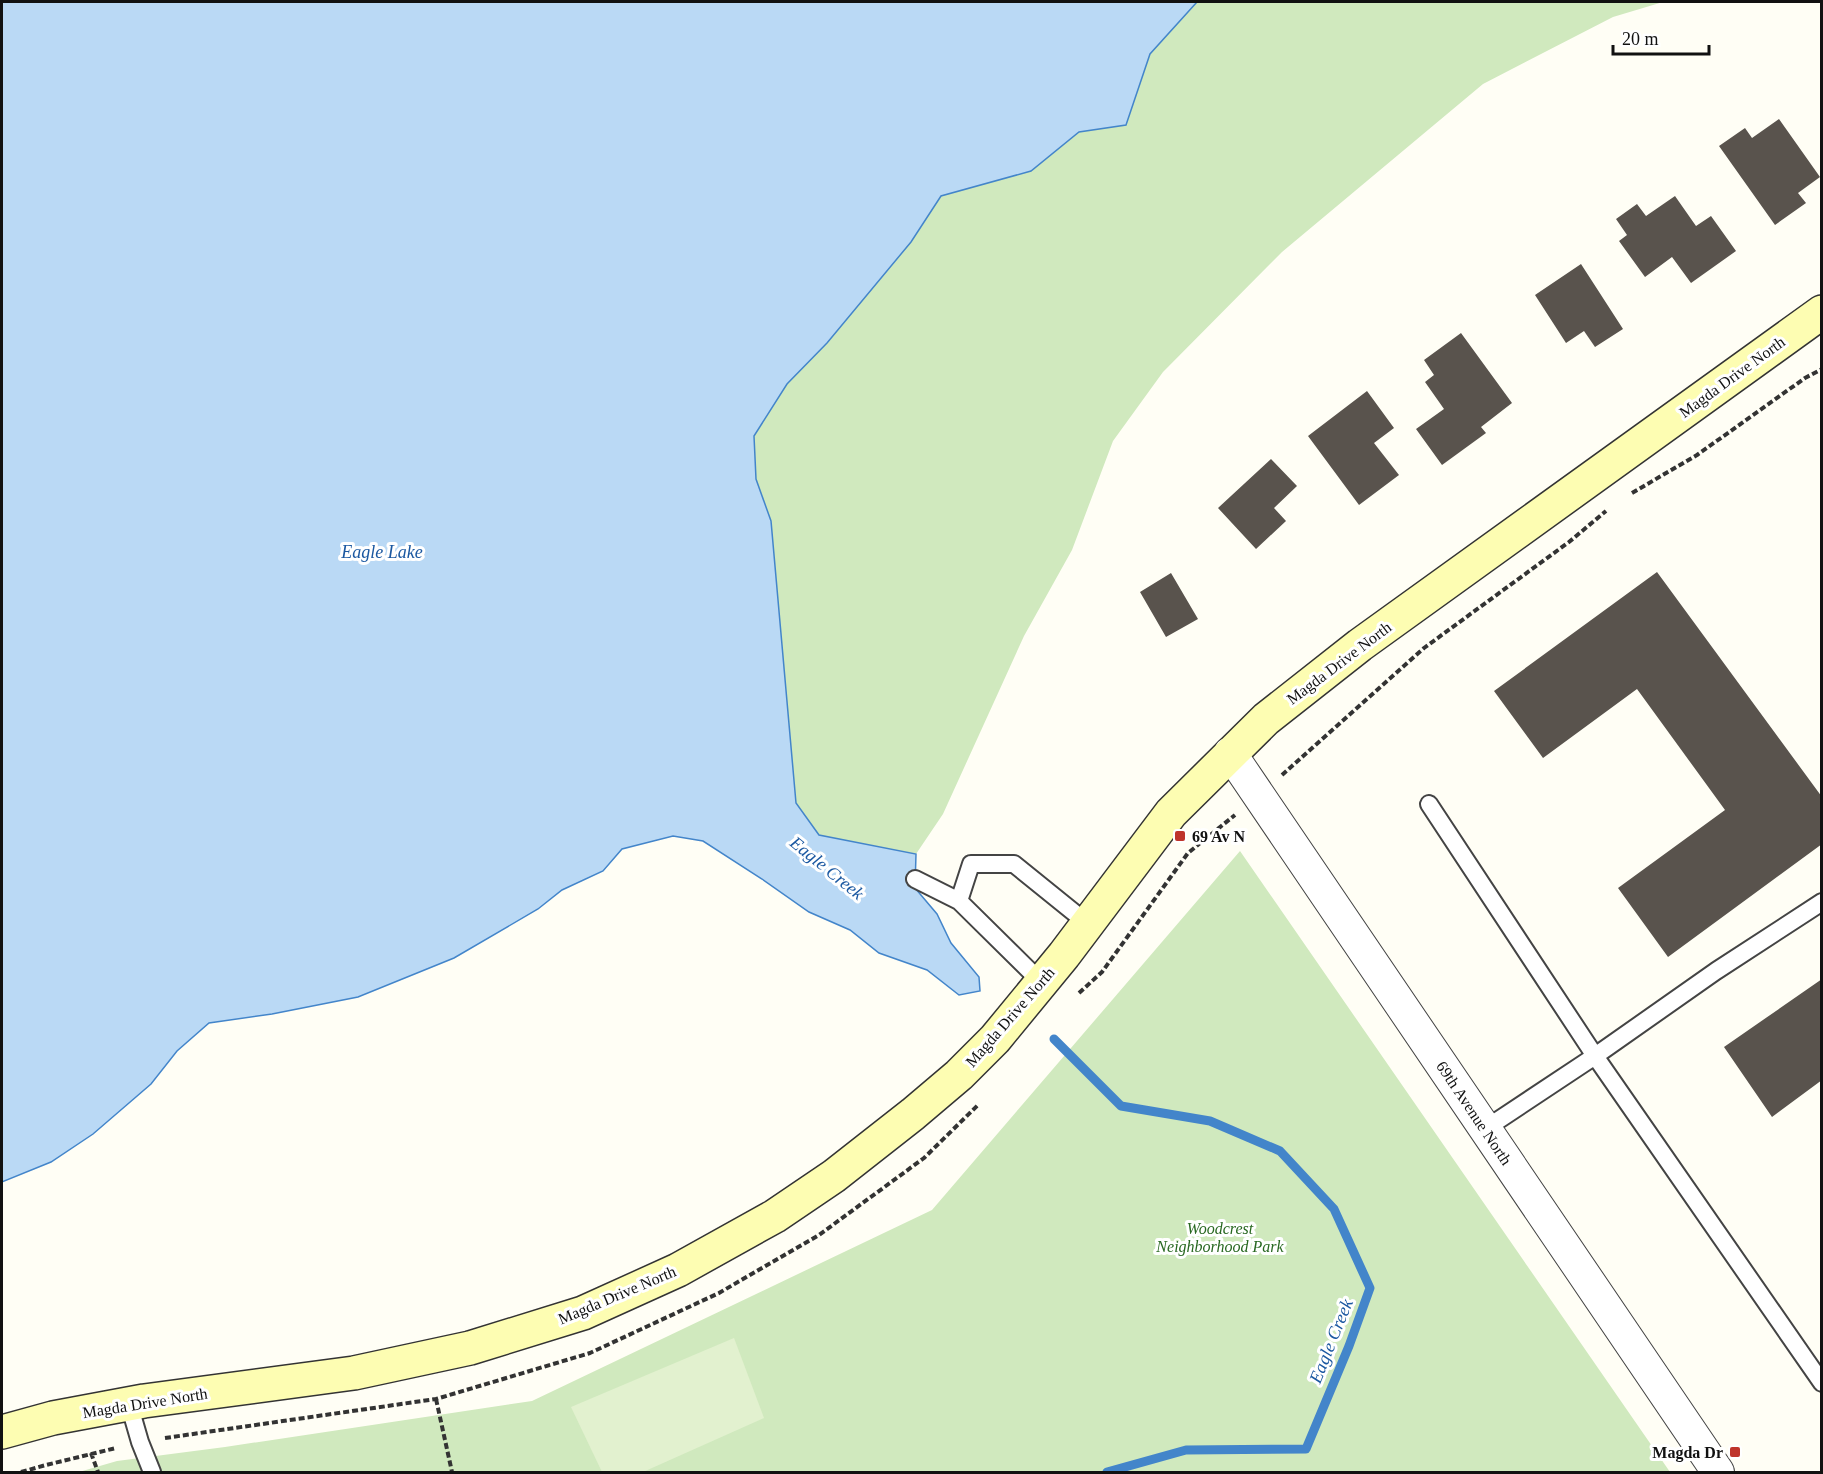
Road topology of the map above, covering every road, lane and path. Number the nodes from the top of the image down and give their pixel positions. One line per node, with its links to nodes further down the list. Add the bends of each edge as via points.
1 (1821, 312): 5 (street, Magda Drive North, via 1360,645 1266,718)
2 (1821, 369): 3 (path, via 1697,455)
3 (1622, 498)
4 (1613, 506): 6 (path, via 1424,648)
5 (1230, 753): 6 (street, 69th Avenue North); 11 (street, Magda Drive North, via 1171,813)
6 (1259, 795): 13 (path, via 1188,853 1102,972); 16 (street, 69th Avenue North)
7 (1429, 804): 14 (lane)
8 (915, 879): 9 (lane)
9 (959, 901): 11 (lane, via 971,864 1014,864); 12 (lane)
10 (1821, 902): 14 (lane)
11 (1087, 923): 12 (street, Magda Drive North)
12 (1041, 982): 19 (street, Magda Drive North, via 995,1039 959,1075 834,1176 775,1216 678,1270 583,1312 470,1348 354,1373)
13 (1071, 999)
14 (1595, 1056): 16 (lane); 17 (lane)
15 (980, 1104): 18 (path, via 924,1158 819,1235 719,1293 590,1353)
16 (1485, 1129): 27 (street, 69th Avenue North)
17 (1821, 1383)
18 (436, 1399): 21 (path); 26 (path)
19 (129, 1404): 20 (street, Magda Drive North); 21 (lane)
20 (2, 1432)
21 (140, 1442): 22 (path); 25 (lane)
22 (91, 1454): 23 (path); 24 (path)
23 (21, 1473)
24 (98, 1473)
25 (152, 1473)
26 (452, 1473)
27 (1718, 1473)

